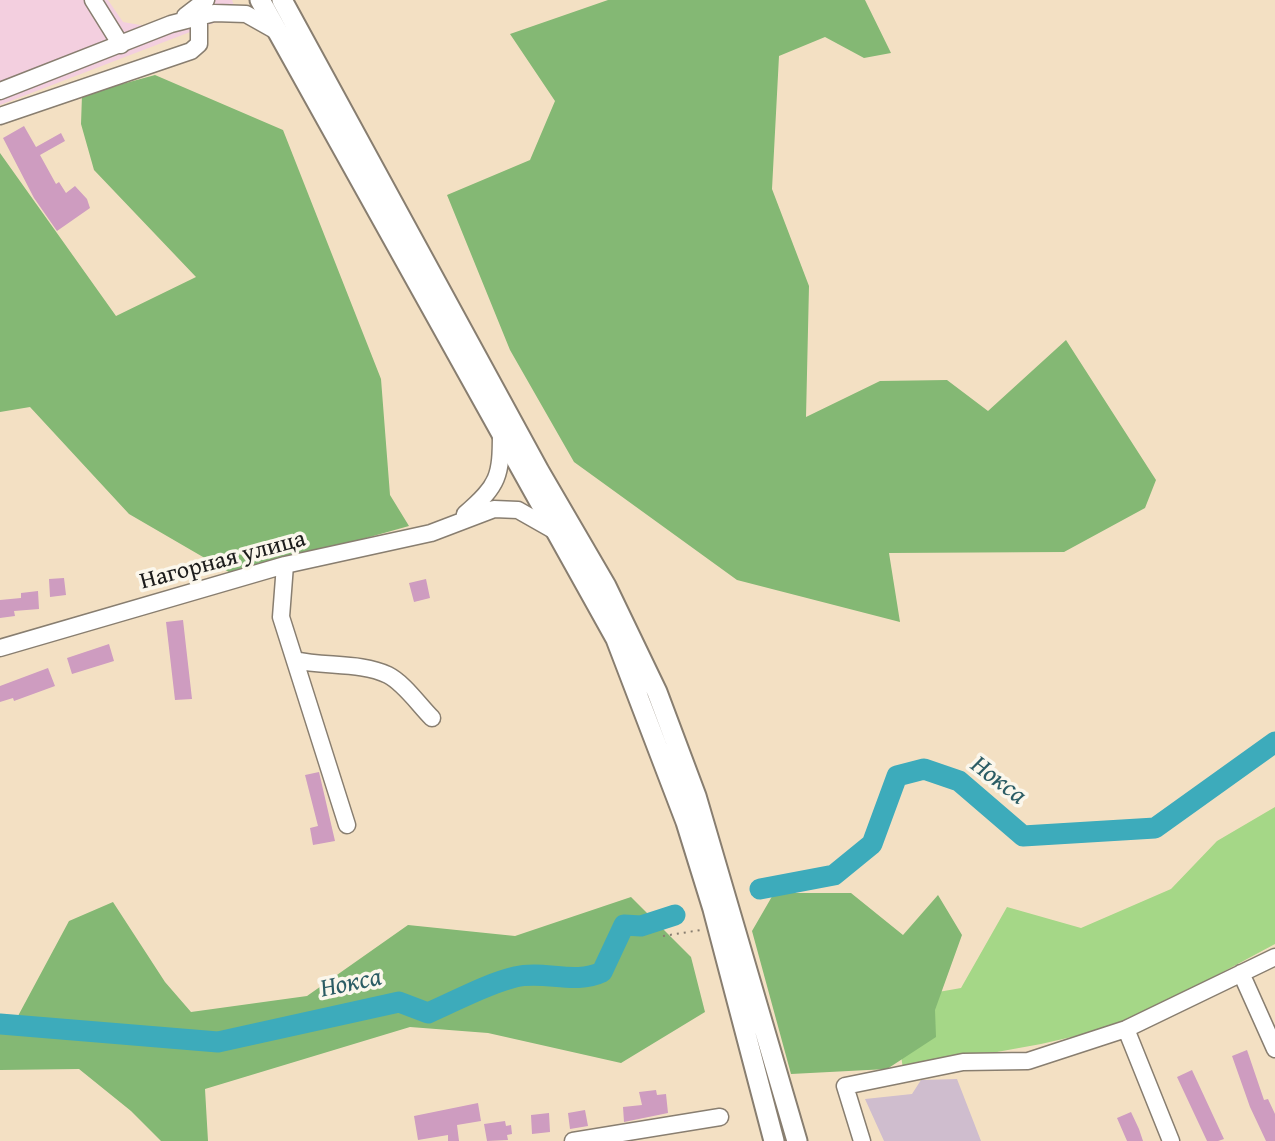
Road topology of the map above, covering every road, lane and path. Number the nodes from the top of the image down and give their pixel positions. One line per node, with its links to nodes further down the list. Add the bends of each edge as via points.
1 (93, 0): 9 (street)
2 (206, 0): 6 (street)
3 (260, 0): 7 (main road)
4 (282, 0): 30 (main road, via 606,586 657,692 696,796)
5 (198, 17): 6 (street); 7 (street, via 246,14); 10 (street, via 199,44)
6 (171, 24): 8 (street)
7 (278, 32): 13 (main road)
8 (138, 38): 9 (street); 10 (street)
9 (121, 45): 11 (street)
10 (148, 65): 12 (street)
11 (0, 91)
12 (0, 116)
13 (501, 431): 14 (street, via 497,482); 15 (main road)
14 (458, 521): 15 (street, via 507,508); 16 (street, Нагорная улица, via 431,533)
15 (555, 531): 29 (main road, via 616,639 646,710 713,909)
16 (285, 565): 17 (street, Нагорная улица); 18 (street, via 281,617)
17 (0, 648)
18 (295, 660): 19 (street, via 372,669 390,676); 20 (street)
19 (432, 718)
20 (347, 825)
21 (701, 930): 22 (path)
22 (663, 936)
23 (1275, 957): 24 (street)
24 (1241, 973): 25 (street); 26 (street)
25 (1126, 1029): 31 (street, via 1028,1061 963,1062 845,1086); 32 (street)
26 (1275, 1049)
27 (720, 1117): 28 (street)
28 (573, 1141)
29 (774, 1141)
30 (797, 1141)
31 (862, 1141)
32 (1171, 1141)

